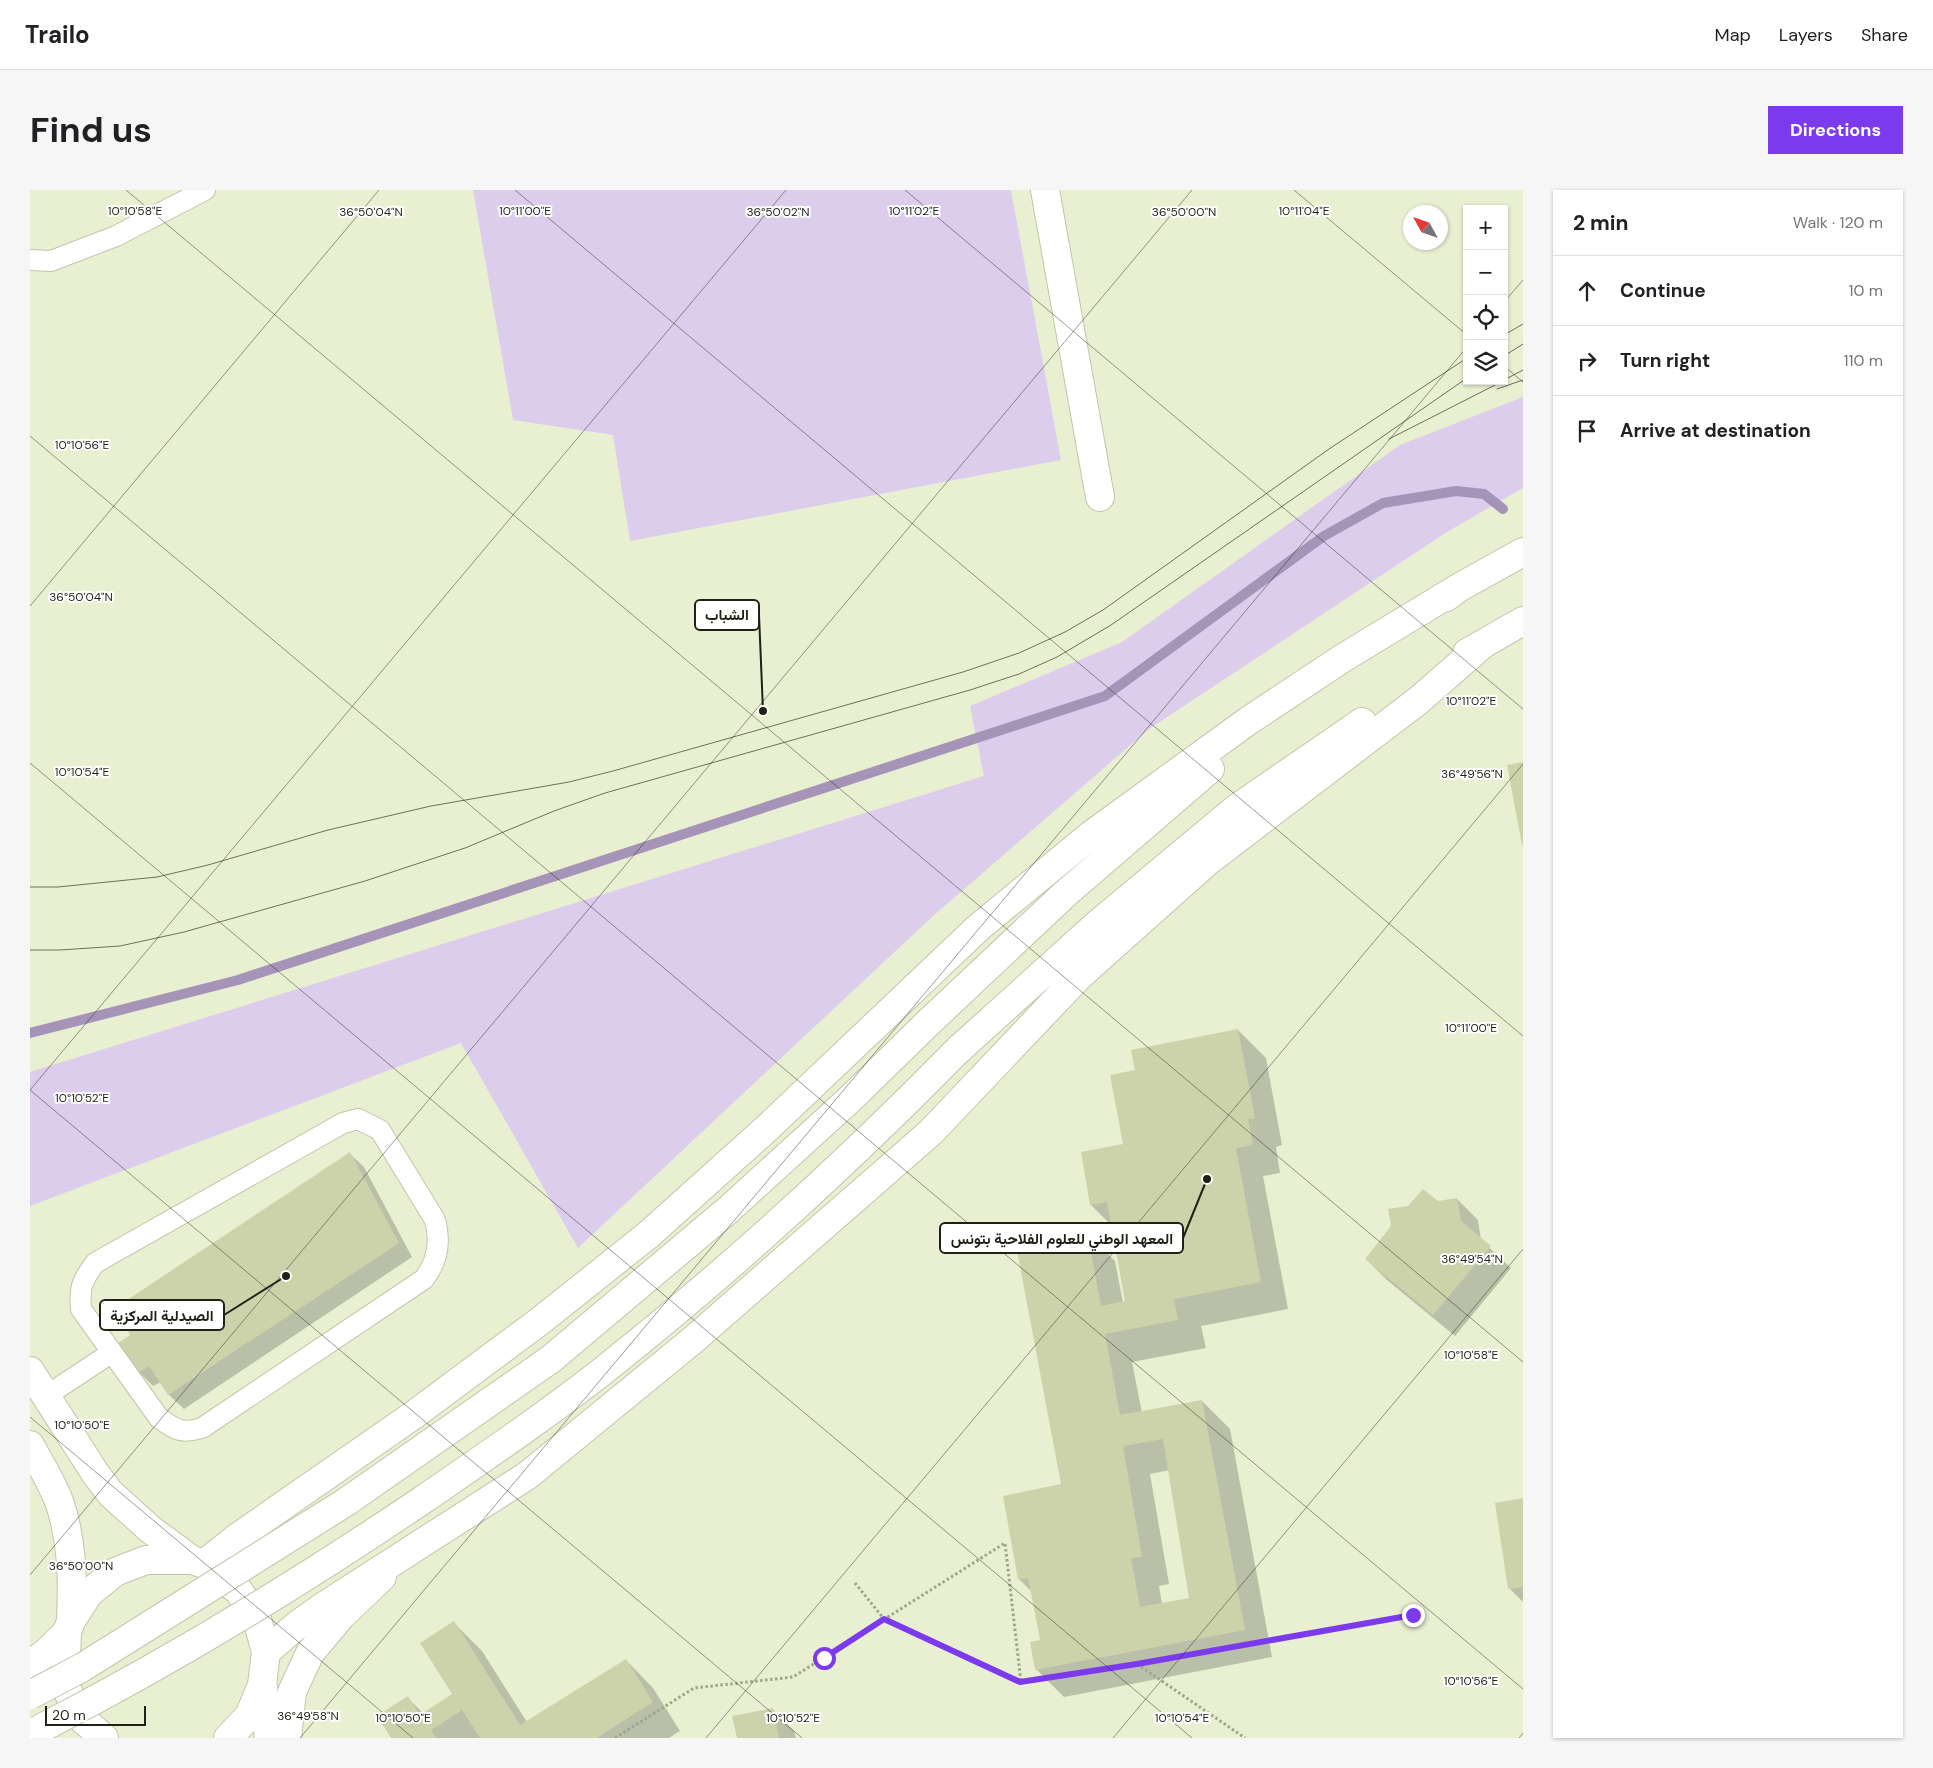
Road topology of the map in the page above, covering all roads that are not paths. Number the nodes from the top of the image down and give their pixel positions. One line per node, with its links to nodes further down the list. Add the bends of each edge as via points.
1 (206, 190): 3 (lane, via 116,236 51,261)
2 (1045, 190): 4 (main road)
3 (30, 260)
4 (1100, 496)
5 (1523, 552): 6 (main road)
6 (1460, 587): 14 (main road, via 1342,658 1248,721 1091,835 980,927 765,1130 648,1235 416,1414); 19 (main road, bridge, via 1222,758 1065,894 849,1100 728,1210 551,1358 346,1502 83,1666)
7 (1523, 621): 8 (main road)
8 (1482, 644): 13 (main road, via 1419,700 1208,861 1079,976 931,1132 693,1340 528,1475); 20 (main road, bridge, via 1237,808 1100,922 958,1050 892,1117 737,1258 596,1376 478,1462 280,1593 125,1684)
9 (111, 1354): 9 (lane, via 81,1309 79,1292 95,1263 342,1123 358,1120 380,1130 435,1220 438,1252 424,1279 202,1428 188,1432 175,1430 159,1418); 11 (lane)
10 (30, 1371): 11 (main road)
11 (46, 1396): 14 (main road, via 111,1494 151,1530)
12 (30, 1446): 15 (main road, via 60,1503 70,1549 73,1576)
13 (408, 1553): 16 (main road, via 324,1606); 24 (main road, via 340,1616 310,1653 292,1692)
14 (198, 1562): 15 (main road, via 146,1560 115,1572 89,1592); 16 (main road, via 239,1591 257,1619)
15 (69, 1626): 17 (main road, via 48,1651); 21 (main road, via 66,1686 79,1716)
16 (266, 1652): 18 (main road)
17 (30, 1665)
18 (262, 1685): 22 (main road, via 249,1716); 23 (main road)
19 (30, 1695)
20 (30, 1734)
21 (104, 1738)
22 (228, 1738)
23 (269, 1738)
24 (287, 1738)

